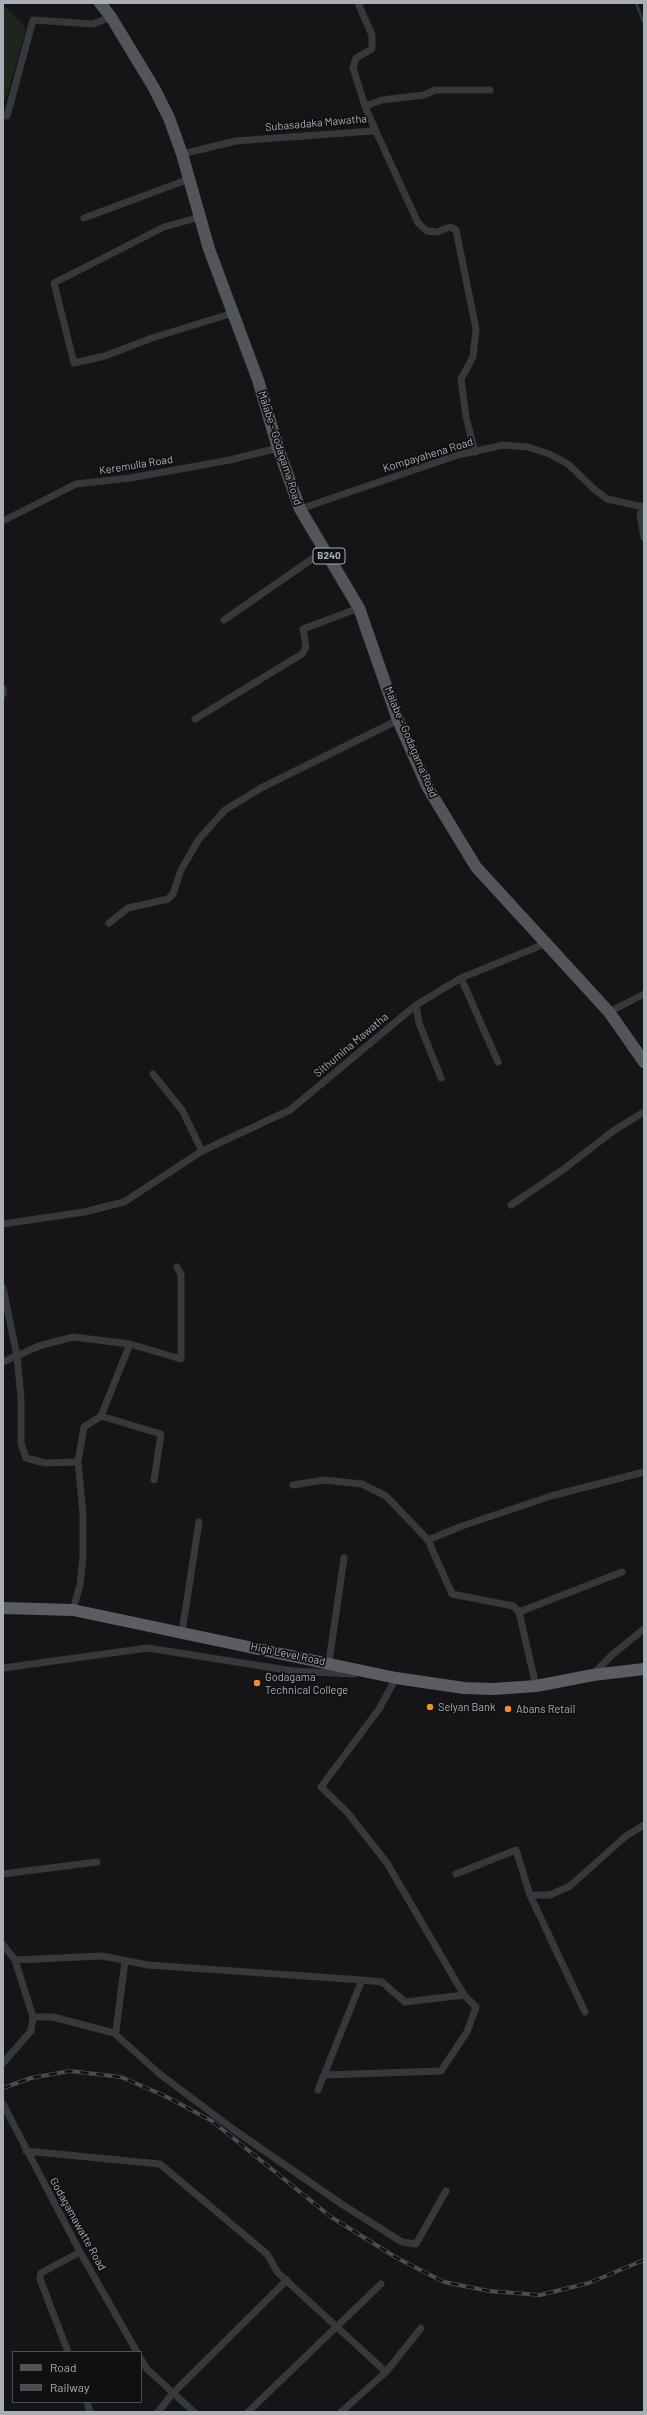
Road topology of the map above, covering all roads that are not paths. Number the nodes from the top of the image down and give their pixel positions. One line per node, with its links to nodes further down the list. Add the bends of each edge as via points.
1 (100, 3): 3 (main road, Malabe - Godagama Road / B240)
2 (358, 3): 5 (street, via 372,35 372,49 356,58 353,68)
3 (111, 17): 6 (street, via 93,24 33,20); 8 (main road, Malabe - Godagama Road / B240, via 154,88 169,118)
4 (490, 90): 5 (street, Subasadaka Mawatha, via 435,90 424,95 382,100)
5 (365, 106): 7 (street, Subasadaka Mawatha)
6 (7, 116)
7 (374, 127): 8 (street, Subasadaka Mawatha, via 372,131 236,141); 14 (street, via 418,223 427,231 437,232 450,227 456,230 476,329 473,357 461,379 466,417)
8 (182, 154): 9 (main road, Malabe - Godagama Road / B240)
9 (189, 180): 10 (main road, Malabe - Godagama Road / B240); 11 (street)
10 (200, 217): 12 (main road, Malabe - Godagama Road / B240); 12 (street, via 164,226 54,283 74,363)
11 (84, 218)
12 (233, 313): 13 (main road, Malabe - Godagama Road / B240, via 258,380)
13 (278, 448): 16 (main road, Malabe - Godagama Road / B240); 17 (street, Keremulla Road, via 230,460 130,478 76,484)
14 (476, 452): 15 (street, Kompayahena Road, via 503,445 528,447 568,464 608,499); 16 (street, Kompayahena Road)
15 (644, 507): 18 (street, via 640,515)
16 (300, 509): 19 (main road, Malabe - Godagama Road / B240)
17 (3, 521)
18 (644, 537)
19 (325, 550): 20 (main road, Malabe - Godagama Road / B240); 21 (street)
20 (358, 608): 24 (street, via 303,629 306,648 302,654); 25 (main road, Malabe - Godagama Road / B240)
21 (224, 620)
22 (3, 689): 23 (street)
23 (3, 694)
24 (195, 719)
25 (398, 720): 26 (street, via 261,788 225,810 199,839 181,870 173,894 168,899 128,908); 27 (main road, Malabe - Godagama Road / B240, via 428,788 476,868)
26 (109, 923)
27 (547, 943): 28 (street, Sithumina Mawatha); 31 (main road, Malabe - Godagama Road / B240)
28 (461, 978): 30 (street, Sithumina Mawatha); 32 (street)
29 (644, 994): 31 (street)
30 (416, 1005): 35 (street, via 419,1023); 37 (street, Sithumina Mawatha, via 290,1110)
31 (609, 1012): 33 (main road, Malabe - Godagama Road / B240)
32 (498, 1062)
33 (644, 1062)
34 (153, 1074): 37 (street, via 182,1110)
35 (440, 1078)
36 (644, 1112): 38 (street, via 613,1131)
37 (202, 1151): 39 (street, Sithumina Mawatha, via 124,1202 84,1212)
38 (511, 1205)
39 (3, 1224)
40 (178, 1267): 42 (street, via 181,1274 181,1359)
41 (3, 1288): 43 (street)
42 (130, 1344): 43 (street, via 73,1337 39,1346); 45 (street)
43 (17, 1356): 44 (street); 46 (street, via 22,1398 21,1443 26,1458 45,1463)
44 (3, 1362)
45 (101, 1416): 46 (street, via 84,1427); 48 (street, via 161,1434)
46 (78, 1462): 55 (street, via 83,1514 83,1556 80,1585)
47 (644, 1472): 51 (street, via 551,1496)
48 (154, 1480)
49 (293, 1485): 51 (street, via 324,1480 362,1484 386,1496)
50 (199, 1522): 58 (street)
51 (428, 1540): 56 (street, via 452,1594 513,1606)
52 (344, 1558): 59 (street)
53 (622, 1572): 56 (street)
54 (3, 1608): 55 (highway, High Level Road)
55 (73, 1610): 58 (highway, High Level Road)
56 (519, 1612): 65 (street)
57 (644, 1629): 63 (street, via 613,1654)
58 (182, 1632): 59 (highway, High Level Road)
59 (329, 1662): 62 (highway, High Level Road)
60 (3, 1668): 62 (street, via 148,1648 293,1671)
61 (644, 1668): 63 (highway, High Level Road)
62 (382, 1675): 64 (highway, High Level Road)
63 (593, 1675): 65 (highway, High Level Road)
64 (396, 1678): 65 (highway, High Level Road, via 464,1688); 75 (street, via 379,1709 321,1787 347,1812 387,1863)
65 (536, 1686)
66 (644, 1825): 70 (street, via 626,1836 570,1886 550,1894)
67 (97, 1862): 68 (street)
68 (3, 1874)
69 (456, 1874): 70 (street, via 516,1850)
70 (530, 1895): 76 (street)
71 (3, 1945): 72 (street)
72 (15, 1960): 73 (street, via 102,1956); 77 (street)
73 (125, 1961): 74 (street, via 148,1965); 78 (street)
74 (362, 1980): 75 (street, via 382,1982 405,2002); 80 (street)
75 (464, 1995): 80 (street, via 476,2007 466,2032 441,2071)
76 (585, 2012)
77 (33, 2017): 78 (street, via 53,2017); 79 (street, via 31,2031)
78 (114, 2033): 84 (street, via 160,2075 237,2132 402,2242 416,2244)
79 (3, 2063)
80 (325, 2075): 81 (street)
81 (318, 2090)
82 (3, 2104): 83 (street, Godagamawatte Road)
83 (26, 2151): 85 (street, Godagamawatte Road); 86 (street, via 160,2164 267,2254 278,2274)
84 (446, 2191)
85 (80, 2252): 90 (street, via 41,2273 40,2279); 91 (street, Godagamawatte Road)
86 (287, 2280): 88 (street); 94 (street)
87 (381, 2284): 88 (street)
88 (337, 2328): 93 (street); 97 (street)
89 (421, 2328): 93 (street)
90 (68, 2351)
91 (136, 2351)
92 (142, 2361): 94 (street, via 147,2369)
93 (386, 2372): 98 (street)
94 (173, 2393): 95 (street); 96 (street)
95 (158, 2412)
96 (194, 2412)
97 (248, 2412)
98 (340, 2412)

